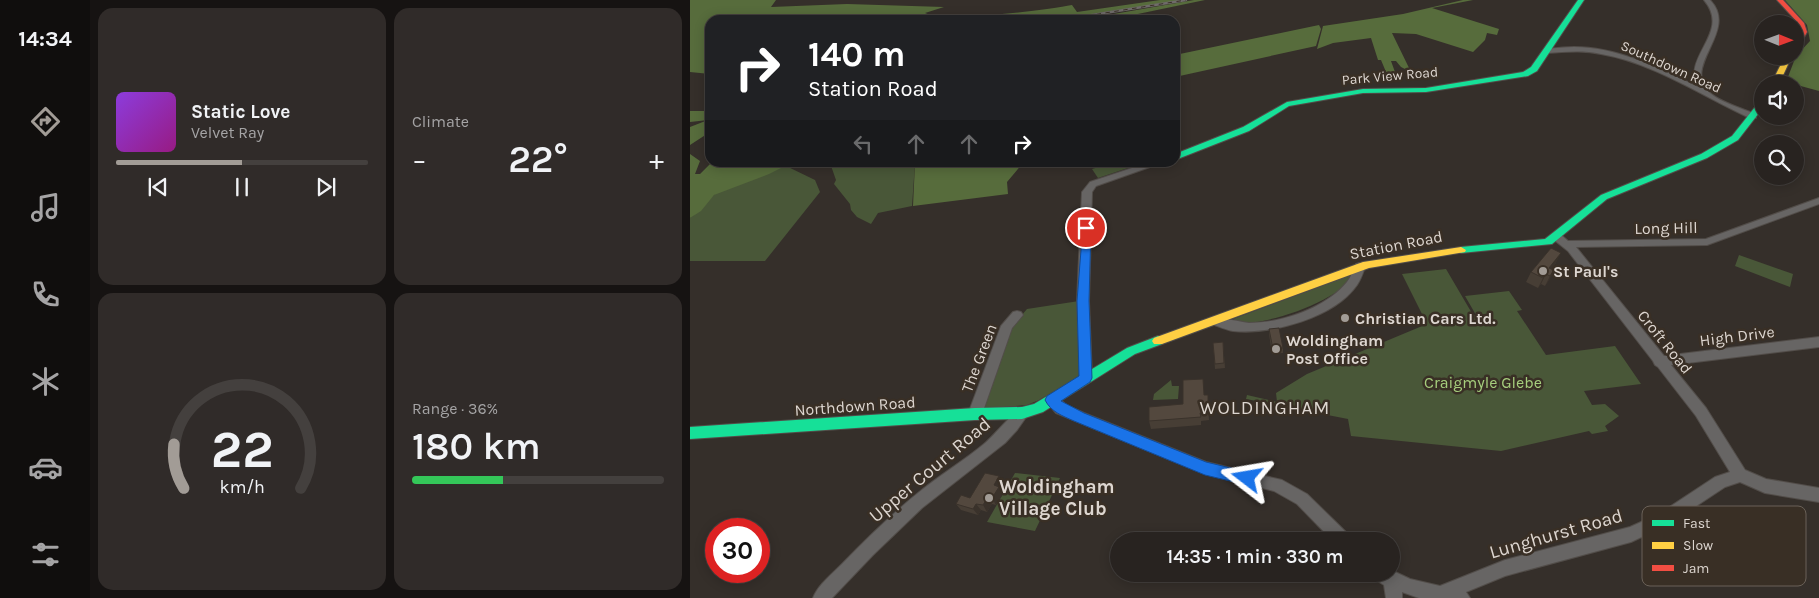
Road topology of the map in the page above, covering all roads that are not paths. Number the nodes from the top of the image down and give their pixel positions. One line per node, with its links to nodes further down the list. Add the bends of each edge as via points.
1 (1581, 0): 5 (street, Park View Road)
2 (1707, 0): 6 (street, via 1716,10 1717,20 1700,63 1698,78 1701,88)
3 (1780, 0): 4 (street)
4 (1794, 15)
5 (1547, 51): 6 (street, Southdown Road, via 1576,48 1612,54 1665,75); 8 (street, Park View Road, via 1534,69 1519,76 1426,90 1363,91 1287,104 1246,129)
6 (1719, 102): 7 (street, Southdown Road)
7 (1753, 116): 11 (street, Station Road, via 1736,138 1720,148 1604,197)
8 (1180, 155)
9 (1145, 167): 17 (street, via 1093,184 1087,192 1083,301)
10 (1819, 201): 11 (street, Long Hill, via 1707,242)
11 (1561, 241): 12 (street, Station Road, via 1434,253); 16 (street, Croft Road)
12 (1360, 267): 14 (street, Station Road); 14 (street, via 1354,282 1342,293 1304,316 1240,327 1224,326)
13 (1017, 315): 20 (street, The Green, via 1007,326)
14 (1215, 320): 17 (street, Station Road, via 1131,351)
15 (1819, 342): 16 (street, High Drive)
16 (1659, 362): 22 (street, Croft Road, via 1701,412)
17 (1086, 378): 18 (street, Station Road)
18 (1052, 400): 19 (street, Station Road); 26 (street, via 1061,409 1079,417 1205,468 1277,485 1302,499)
19 (1022, 413): 20 (street, Northdown Road); 30 (street, Upper Court Road, via 996,441 917,502)
20 (975, 414): 21 (street, Northdown Road)
21 (690, 433)
22 (1740, 475): 23 (street, via 1765,486); 24 (street, Lunghurst Road, via 1720,482)
23 (1819, 495)
24 (1684, 506)
25 (1642, 529): 29 (street, Lunghurst Road, via 1505,568)
26 (1335, 532)
27 (1400, 581): 29 (street)
28 (1389, 582): 31 (street)
29 (1440, 594): 32 (street)
30 (821, 598)
31 (1394, 598)
32 (1462, 598)

